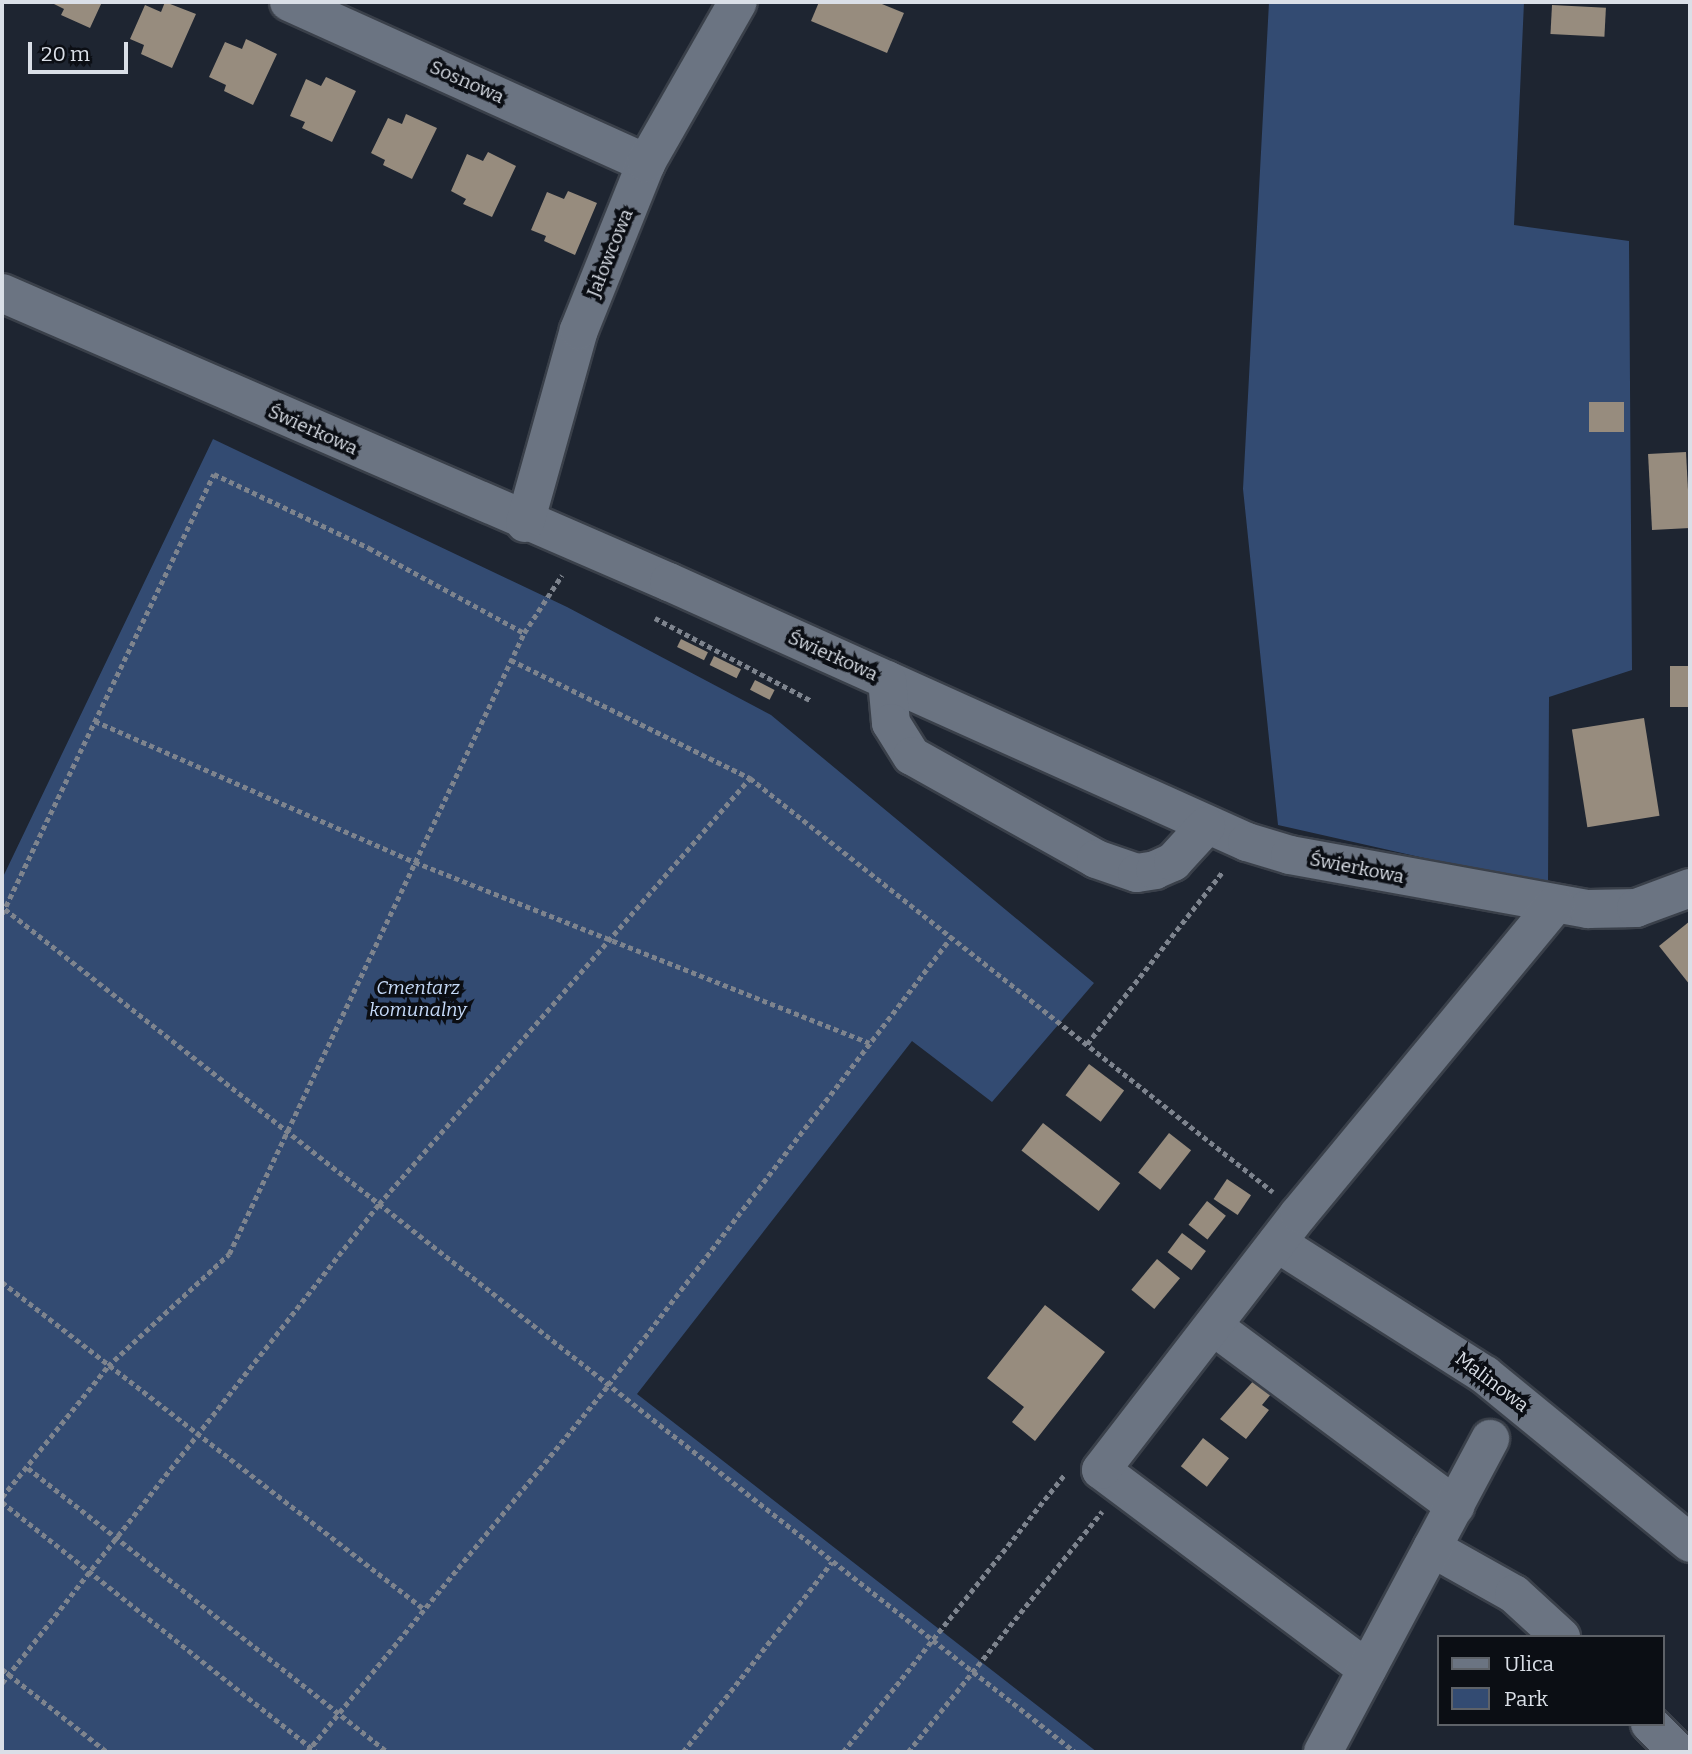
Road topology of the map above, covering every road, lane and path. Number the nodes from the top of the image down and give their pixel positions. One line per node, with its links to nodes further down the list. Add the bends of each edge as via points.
1 (289, 2): 3 (street, Sosnowa)
2 (738, 2): 3 (street, Jałowcowa)
3 (646, 163): 5 (street, Jałowcowa, via 579,330)
4 (2, 293): 5 (street, Świerkowa)
5 (525, 523): 10 (street, Świerkowa)
6 (577, 577): 8 (path, via 564,571)
7 (651, 616): 11 (path)
8 (524, 634): 9 (path); 12 (path, via 369,548 214,474)
9 (511, 660): 13 (path); 15 (path)
10 (887, 680): 14 (street, Świerkowa); 14 (street, via 891,723 912,756 1096,859 1137,873 1155,870 1173,862)
11 (812, 701)
12 (95, 721): 15 (path); 19 (path)
13 (750, 778): 20 (path); 21 (path)
14 (1206, 826): 18 (street, Świerkowa, via 1290,855)
15 (415, 862): 21 (path); 24 (path)
16 (1228, 864): 23 (path)
17 (1690, 888): 18 (street, Świerkowa, via 1636,908)
18 (1555, 905): 27 (street)
19 (3, 911): 24 (path)
20 (952, 936): 22 (path); 23 (path)
21 (609, 939): 22 (path); 26 (path)
22 (869, 1043): 31 (path)
23 (1087, 1044): 25 (path)
24 (287, 1132): 26 (path); 30 (path, via 229,1254)
25 (1284, 1200)
26 (379, 1204): 31 (path); 32 (path)
27 (1278, 1243): 29 (street); 39 (street, Malinowa, via 1485,1375)
28 (2, 1282): 30 (path)
29 (1213, 1326): 36 (street); 47 (street, via 1101,1470)
30 (108, 1366): 32 (path); 34 (path)
31 (608, 1385): 41 (path); 43 (path)
32 (200, 1434): 38 (path); 43 (path)
33 (1490, 1439): 36 (street)
34 (27, 1468): 35 (path); 38 (path)
35 (2, 1500): 42 (path)
36 (1455, 1506): 40 (street)
37 (1105, 1508): 48 (path)
38 (117, 1539): 42 (path); 51 (path)
39 (1690, 1543)
40 (1432, 1548): 44 (street, via 1514,1594); 47 (street)
41 (832, 1562): 45 (path); 56 (path)
42 (90, 1572): 49 (path); 53 (path)
43 (425, 1609): 51 (path)
44 (1559, 1635)
45 (933, 1642): 48 (path); 57 (path)
46 (2, 1669): 49 (path)
47 (1367, 1669): 60 (street)
48 (973, 1672): 58 (path); 59 (path)
49 (9, 1674): 50 (path); 54 (path)
50 (2, 1683)
51 (339, 1713): 53 (path); 55 (path)
52 (1652, 1726): 61 (street)
53 (311, 1751)
54 (107, 1752)
55 (388, 1752)
56 (683, 1752)
57 (843, 1752)
58 (908, 1752)
59 (1075, 1752)
60 (1322, 1752)
61 (1678, 1752)

